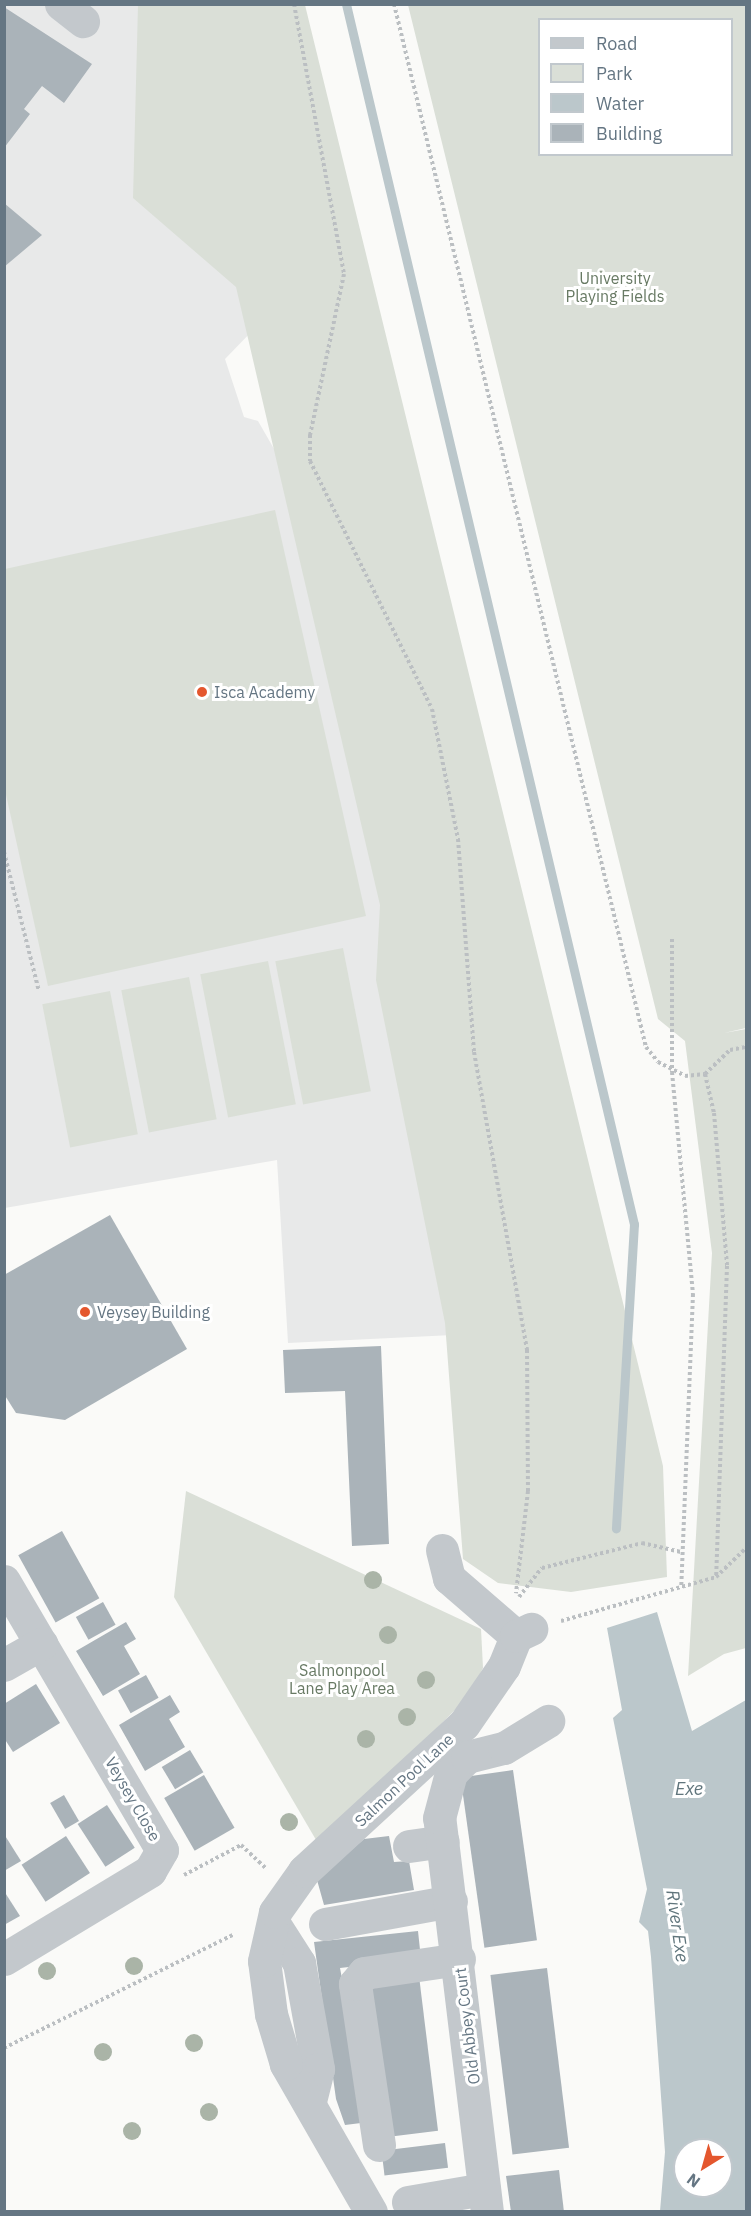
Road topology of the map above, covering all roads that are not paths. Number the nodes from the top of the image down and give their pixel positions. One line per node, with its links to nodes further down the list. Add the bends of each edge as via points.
1 (442, 1550): 15 (street, Salmon Pool Lane, via 449,1578 521,1622 504,1666 464,1724 285,1890 274,1912 276,1927 299,1963 318,2069 310,2101)
2 (4, 1581): 3 (street, Veysey Close)
3 (41, 1644): 4 (street); 10 (street, Veysey Close, via 159,1840 159,1859 150,1871)
4 (4, 1665)
5 (548, 1721): 6 (street, Old Abbey Court, via 504,1748 467,1757 451,1773 439,1818)
6 (443, 1841): 7 (street); 8 (street, Old Abbey Court)
7 (409, 1846)
8 (451, 1901): 9 (street); 11 (street, Old Abbey Court)
9 (325, 1924)
10 (4, 1959)
11 (459, 1959): 12 (street, via 364,1972 355,1984); 13 (street, Old Abbey Court)
12 (379, 2145)
13 (485, 2200): 14 (street)
14 (408, 2202)
15 (371, 2211)

